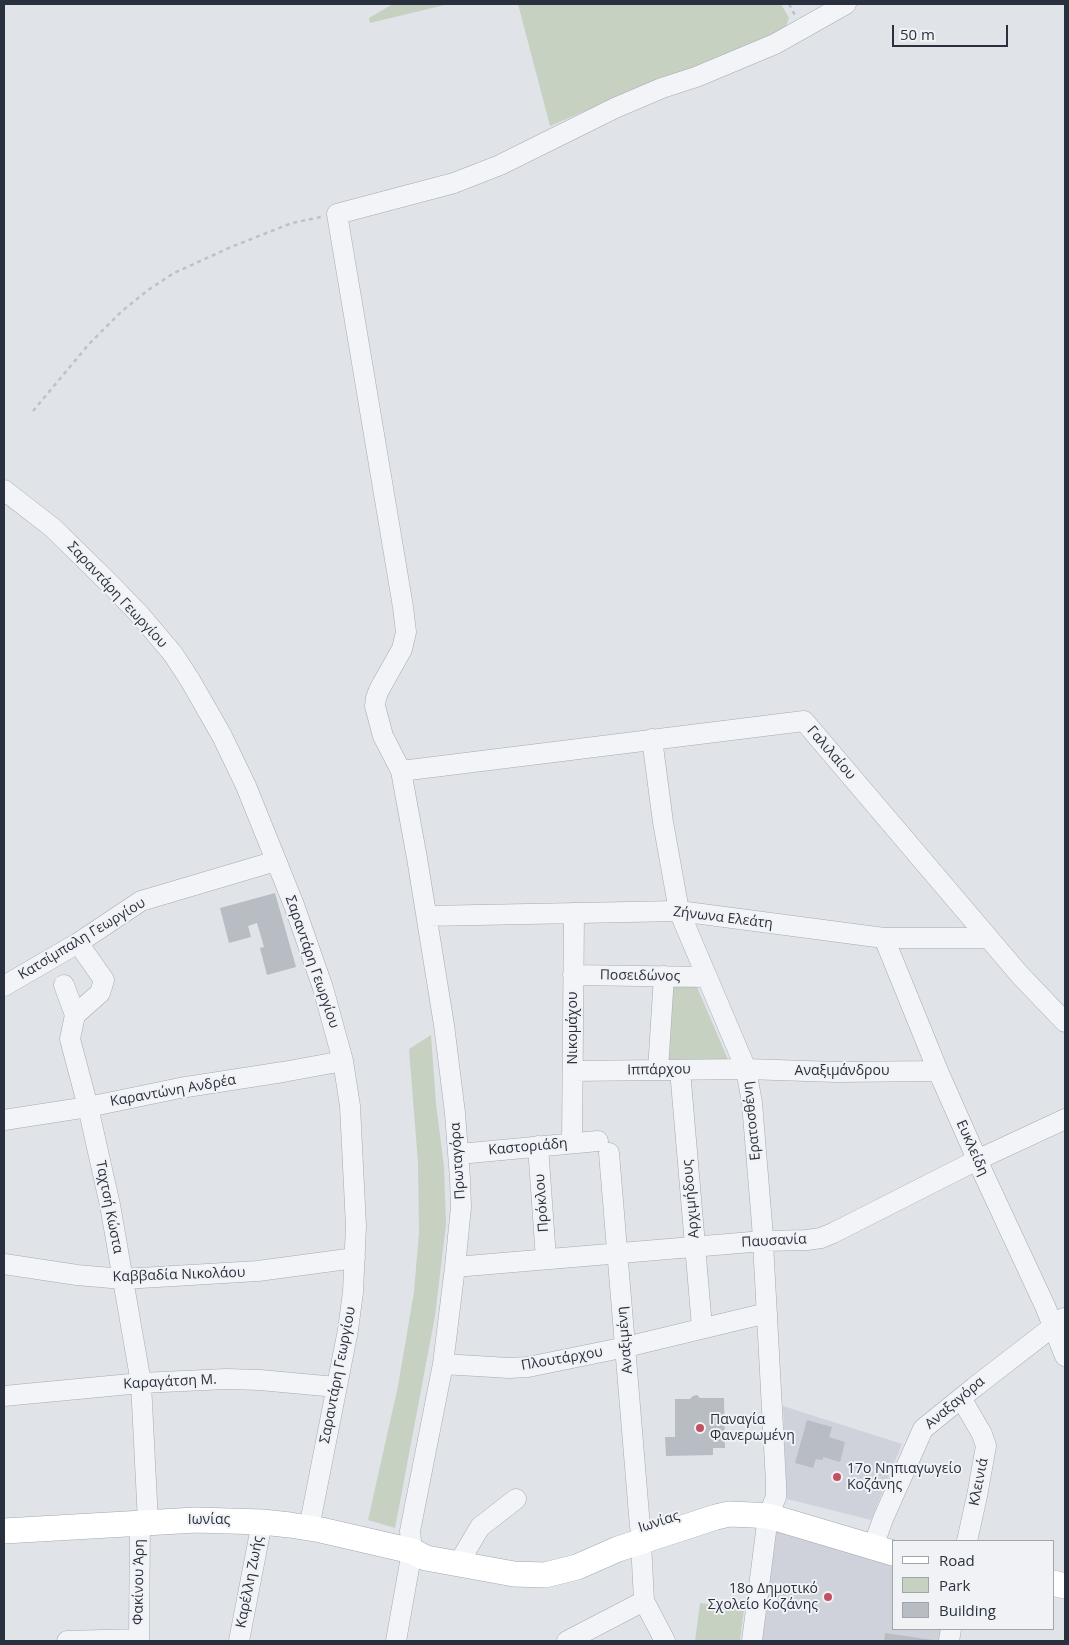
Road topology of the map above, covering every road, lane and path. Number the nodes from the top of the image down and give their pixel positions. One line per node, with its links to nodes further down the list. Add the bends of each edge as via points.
1 (846, 4): 2 (street, via 775,44 615,108 454,183)
2 (337, 214): 3 (path, via 292,223 174,273 154,285 89,344); 6 (street, Πρωταγόρα, via 406,632 402,650 378,690 375,706 383,736)
3 (33, 411)
4 (4, 490): 7 (street, Σαραντάρη Γεωργίου, via 72,546 140,615 173,654 222,736)
5 (652, 739): 6 (street, Γαλιλαίου); 8 (street, Ερατοσθένη); 12 (street, Γαλιλαίου, via 804,721)
6 (401, 771): 10 (street, Πρωταγόρα)
7 (276, 861): 13 (street, Κατσίμπαλη Γεωργίου, via 141,901); 21 (street, Σαραντάρη Γεωργίου, via 323,988)
8 (678, 911): 9 (street, Ζήνωνα Ελεάτη); 11 (street, Ζήνωνα Ελεάτη); 16 (street, Ερατοσθένη)
9 (574, 913): 10 (street, Ζήνωνα Ελεάτη); 14 (street, Νικομάχου)
10 (427, 916): 33 (street, Πρωταγόρα)
11 (884, 938): 12 (street, Ζήνωνα Ελεάτη); 25 (street, Ευκλείδη)
12 (988, 938): 20 (street, Γαλιλαίου)
13 (78, 943): 17 (street, Κατσίμπαλη Γεωργίου); 19 (street, via 104,980 100,993)
14 (573, 976): 15 (street, Ποσειδώνος); 26 (street, Νικομάχου)
15 (664, 976): 16 (street, Ποσειδώνος); 23 (street)
16 (707, 977): 22 (street, Ερατοσθένη)
17 (4, 985)
18 (64, 986): 19 (street)
19 (75, 1015): 27 (street, Ταχτσή Κώστα, via 70,1039)
20 (1065, 1022)
21 (343, 1061): 27 (street, Καραντώνη Ανδρέα); 38 (street, Σαραντάρη Γεωργίου, via 353,1150)
22 (746, 1069): 24 (street, Ιππάρχου); 25 (street, Αναξιμάνδρου, via 836,1072); 35 (street, Ερατοσθένη, via 752,1103)
23 (658, 1070): 24 (street, Ιππάρχου); 26 (street, Ιππάρχου)
24 (680, 1070): 36 (street, Αρχιμήδους)
25 (938, 1070): 34 (street, Ευκλείδη)
26 (573, 1071): 30 (street, Νικομάχου)
27 (88, 1107): 29 (street, Καραντώνη Ανδρέα); 42 (street, Ταχτσή Κώστα)
28 (1065, 1119): 34 (street, Παυσανία)
29 (4, 1120)
30 (572, 1143): 31 (street, Καστοριάδη); 32 (street, Καστοριάδη)
31 (538, 1146): 33 (street, Καστοριάδη); 39 (street, Πρόκλου)
32 (603, 1147): 37 (street, Αναξιμένη)
33 (459, 1154): 41 (street, Πρωταγόρα)
34 (977, 1160): 35 (street, Παυσανία, via 821,1238); 44 (street, Ευκλείδη, via 1025,1261)
35 (763, 1241): 36 (street, Παυσανία); 43 (street, Ερατοσθένη)
36 (695, 1247): 37 (street, Παυσανία); 45 (street, Αρχιμήδους)
37 (618, 1253): 39 (street, Παυσανία); 46 (street, Αναξιμένη)
38 (355, 1258): 42 (street, Καββαδία Νικολάου, via 258,1271); 50 (street, Σαραντάρη Γεωργίου, via 348,1330)
39 (546, 1260): 41 (street, Παυσανία)
40 (4, 1264): 42 (street, Καββαδία Νικολάου)
41 (456, 1267): 48 (street, Πρωταγόρα)
42 (123, 1279): 49 (street, Ταχτσή Κώστα)
43 (766, 1313): 45 (street, Πλουτάρχου); 54 (street, Ερατοσθένη, via 776,1483 776,1497)
44 (1060, 1322): 47 (street, Ευκλείδη); 52 (street, Αναξαγόρα)
45 (702, 1327): 46 (street, Πλουτάρχου)
46 (626, 1347): 48 (street, Πλουτάρχου, via 528,1367); 59 (street, Αναξιμένη)
47 (1065, 1356)
48 (443, 1364): 62 (street, Πρωταγόρα, via 410,1531)
49 (141, 1383): 50 (street, Καραγάτση Μ., via 226,1379); 51 (street, Καραγάτση Μ.); 55 (street, Ταχτσή Κώστα)
50 (336, 1387): 57 (street, Σαραντάρη Γεωργίου)
51 (4, 1396)
52 (960, 1398): 60 (street, Κλεινιά, via 986,1446); 61 (street, Αναξαγόρα, via 923,1429)
53 (516, 1499): 63 (street, via 480,1527)
54 (771, 1509): 59 (main road, Ιωνίας, via 735,1501 719,1503); 61 (main road, Ιωνίας, via 802,1510); 71 (street, Ερατοσθένη)
55 (144, 1522): 56 (main road, Ιωνίας); 58 (main road, Ιωνίας); 65 (street, Φακίνου Άρη)
56 (262, 1522): 57 (main road, Ιωνίας); 67 (street, Καρέλλη Ζωής)
57 (315, 1529): 62 (main road, Ιωνίας)
58 (4, 1531)
59 (641, 1535): 62 (main road, Ιωνίας, via 577,1567 545,1575 514,1574 426,1558); 63 (main road, Ιωνίας, via 544,1562 528,1563); 64 (street, Αναξιμένη)
60 (966, 1540)
61 (881, 1545)
62 (401, 1548): 63 (main road, Ιωνίας); 68 (street, Πρωταγόρα)
63 (464, 1554)
64 (644, 1600): 69 (street); 70 (street)
65 (139, 1640): 66 (street)
66 (67, 1641)
67 (239, 1641)
68 (396, 1641)
69 (567, 1641)
70 (665, 1641)
71 (752, 1641)

